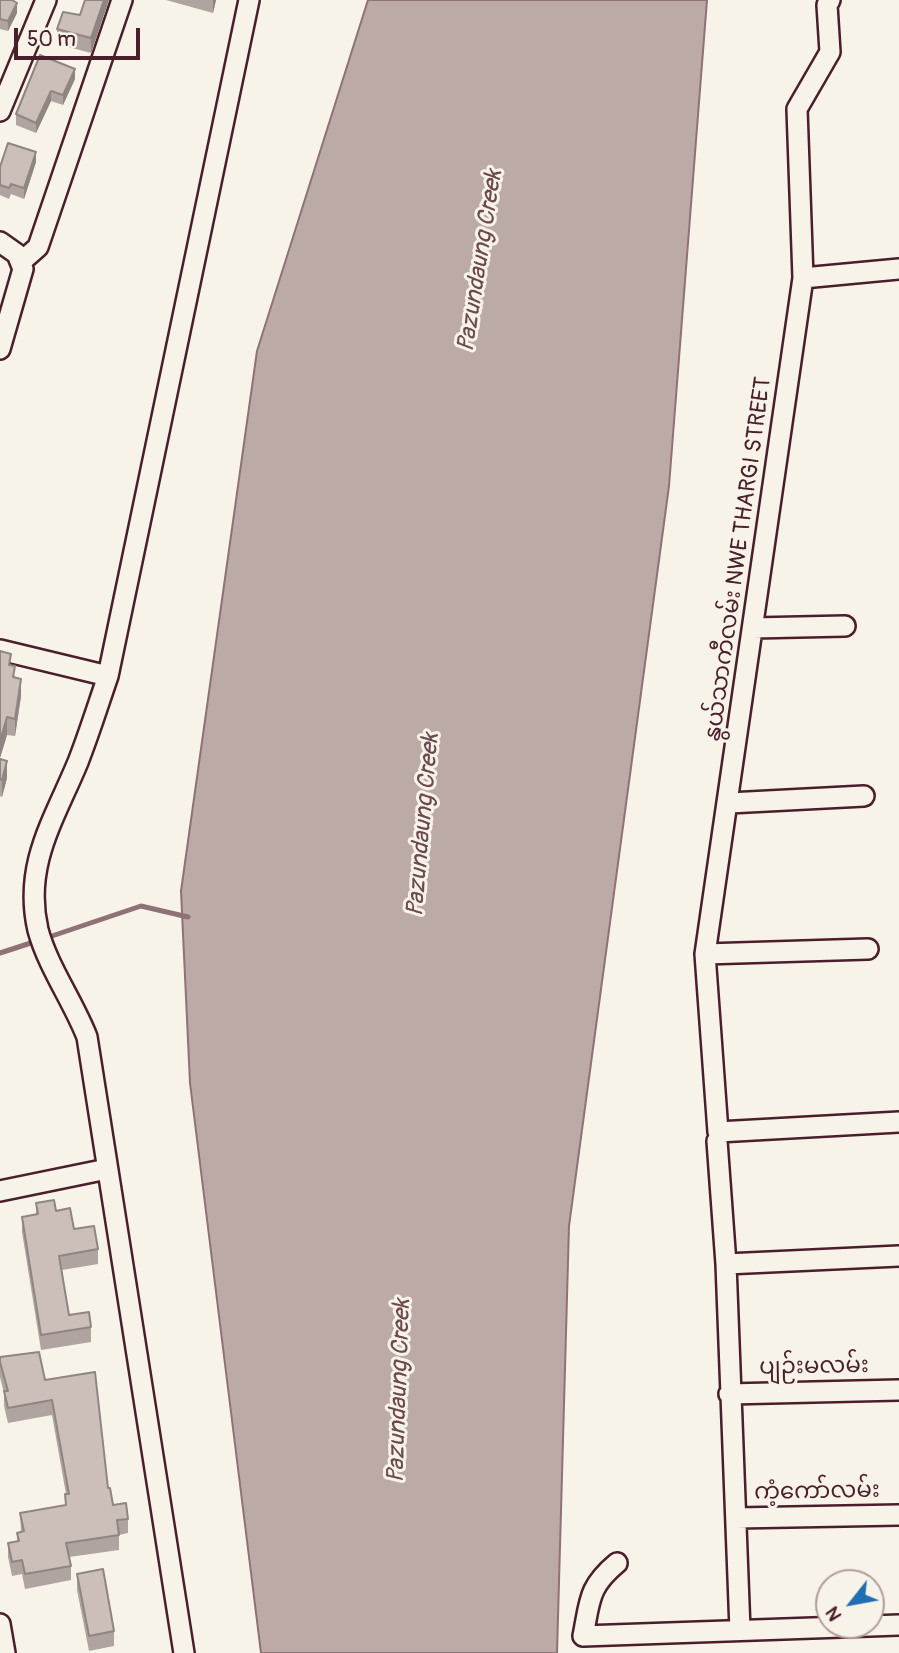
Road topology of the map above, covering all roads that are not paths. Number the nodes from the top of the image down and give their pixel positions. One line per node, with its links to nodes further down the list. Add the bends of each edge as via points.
1 (46, 0): 5 (street)
2 (122, 0): 7 (street, via 38,247)
3 (249, 0): 14 (street)
4 (830, 0): 9 (street, နွယ်သာကီလမ်း NWE THARGI STREET, via 830,52 797,110)
5 (0, 111)
6 (0, 242): 7 (street)
7 (21, 262): 10 (street, via 23,269)
8 (899, 269): 9 (street)
9 (803, 278): 12 (street, နွယ်သာကီလမ်း NWE THARGI STREET)
10 (0, 349)
11 (845, 626): 12 (street)
12 (754, 628): 16 (street, နွယ်သာကီလမ်း NWE THARGI STREET)
13 (0, 650): 14 (street)
14 (108, 676): 21 (street, via 33,879 45,950 87,1037)
15 (864, 796): 16 (street)
16 (729, 803): 18 (street, နွယ်သာကီလမ်း NWE THARGI STREET)
17 (868, 948): 18 (street)
18 (705, 954): 20 (street, နွယ်သာကီလမ်း NWE THARGI STREET)
19 (899, 1122): 20 (street)
20 (718, 1137): 24 (street, နွယ်သာကီလမ်း NWE THARGI STREET)
21 (107, 1169): 22 (street); 34 (street)
22 (0, 1191)
23 (899, 1256): 24 (street)
24 (726, 1264): 26 (street, နွယ်သာကီလမ်း NWE THARGI STREET)
25 (899, 1390): 26 (street, ပျဉ်းမလမ်း)
26 (729, 1394): 28 (street, နွယ်သာကီလမ်း NWE THARGI STREET)
27 (899, 1515): 28 (street, ကံ့ကော်လမ်း)
28 (736, 1518): 32 (street, နွယ်သာကီလမ်း NWE THARGI STREET)
29 (617, 1563): 32 (street, via 598,1578 583,1636)
30 (0, 1624): 33 (street)
31 (899, 1625): 32 (street)
32 (740, 1630)
33 (5, 1653)
34 (184, 1653)

